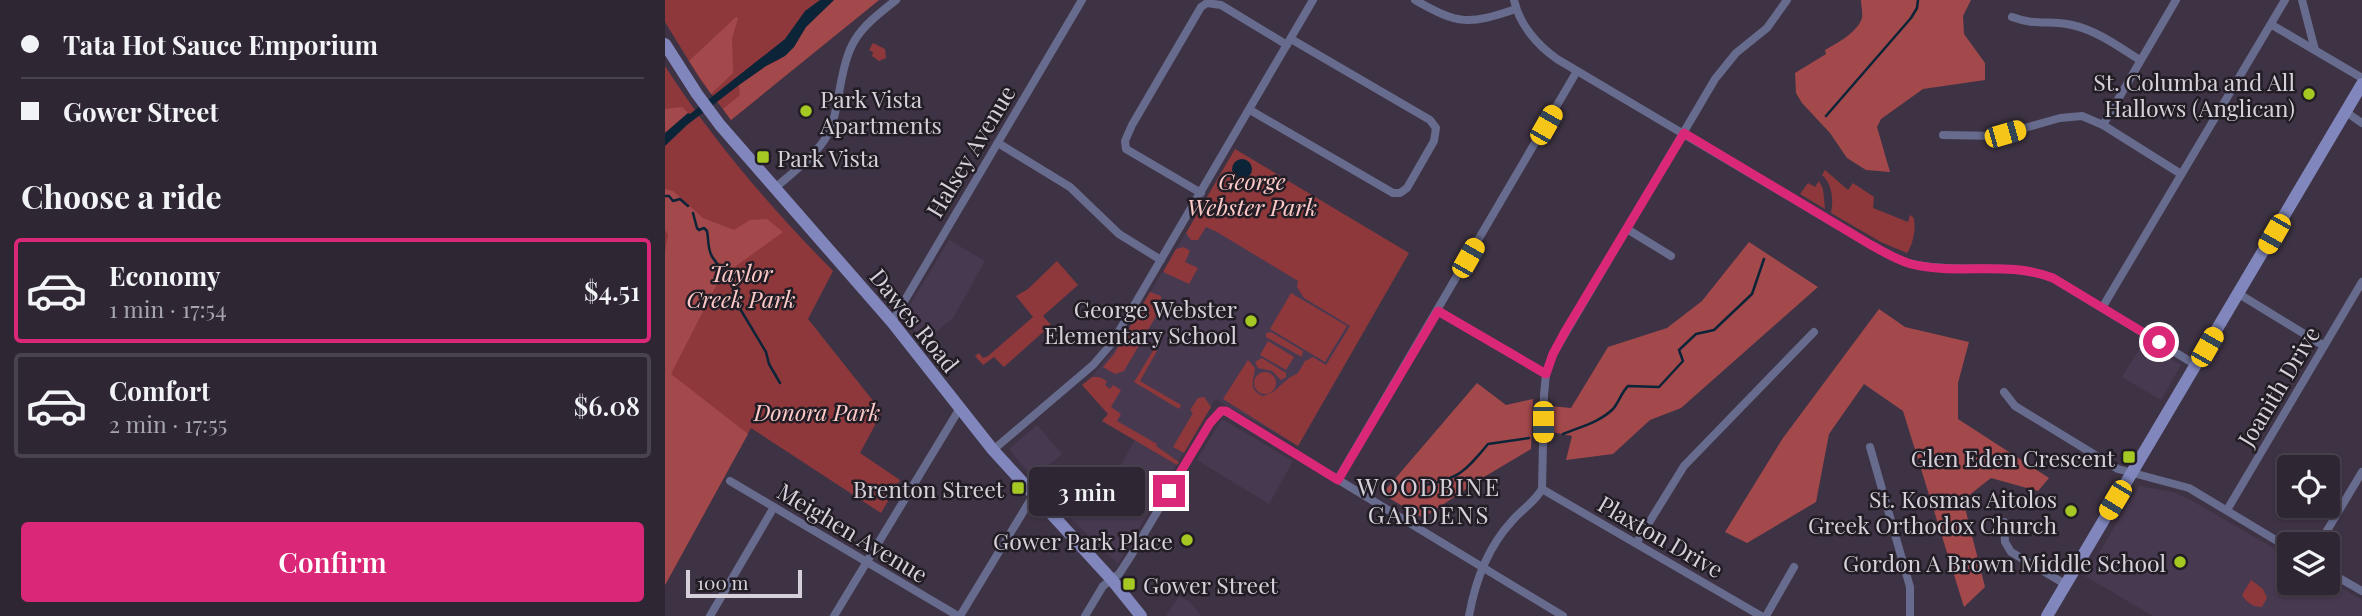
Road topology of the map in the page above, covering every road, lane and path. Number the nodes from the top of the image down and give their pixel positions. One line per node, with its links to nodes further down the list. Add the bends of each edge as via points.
1 (896, 0): 27 (street, via 863,28 848,50 834,120 823,142)
2 (1081, 0): 25 (street, Halsey Avenue)
3 (1313, 0): 12 (street)
4 (1415, 0): 9 (street, via 1463,21 1486,20)
5 (1787, 0): 23 (street, via 1767,28 1725,65)
6 (2176, 0): 15 (street)
7 (2285, 0): 11 (street)
8 (2302, 0): 14 (street)
9 (1515, 5): 16 (street, via 1537,42)
10 (2013, 17): 15 (street, via 2088,29)
11 (2272, 25): 14 (street); 26 (street)
12 (1289, 42): 19 (street); 19 (street, via 1430,120 1436,128 1434,141 1407,188 1393,193); 28 (street, via 1221,5 1207,3 1126,135 1126,149)
13 (665, 44): 27 (street, Dawes Road, via 720,125)
14 (2315, 50): 17 (street)
15 (2140, 60): 22 (street)
16 (1577, 71): 23 (street); 35 (street)
17 (2362, 78)
18 (2362, 84): 20 (street)
19 (1250, 110): 28 (street)
20 (2346, 112): 21 (street); 33 (street)
21 (2362, 123)
22 (2103, 125): 24 (street, via 2083,116 2069,116 1996,136); 26 (street)
23 (1684, 133): 29 (street); 34 (street, via 1900,260 1935,267 2036,272)
24 (1943, 135)
25 (998, 143): 31 (street, via 1070,187 1119,234); 36 (street, Halsey Avenue)
26 (2181, 174): 34 (street)
27 (775, 188): 36 (street, Dawes Road)
28 (1201, 193): 31 (street)
29 (1626, 229): 30 (street); 40 (street, via 1566,330)
30 (1671, 256)
31 (1161, 260): 44 (street, via 1103,354)
32 (2362, 282): 38 (street, Joanith Drive)
33 (2239, 294): 38 (street); 39 (street)
34 (2102, 308): 39 (street)
35 (1438, 311): 40 (street); 47 (street)
36 (892, 322): 42 (street, Dawes Road)
37 (1814, 332): 56 (street, via 1684,466)
38 (2324, 346): 52 (street, Joanith Drive)
39 (2196, 365): 46 (street)
40 (1546, 374): 49 (street)
41 (2004, 393): 46 (street, via 2020,409)
42 (960, 408): 44 (street, Dawes Road); 57 (street)
43 (1870, 447): 73 (street, via 1910,587)
44 (993, 450): 50 (street, Dawes Road)
45 (2362, 472): 54 (street)
46 (2131, 474): 52 (street, via 2189,488); 62 (street)
47 (1338, 480): 59 (street); 61 (street, via 1221,411)
48 (730, 481): 51 (street, Meighen Avenue)
49 (1542, 489): 56 (street, Plaxton Drive); 59 (street, via 1502,533)
50 (1034, 494): 61 (street, Dawes Road); 67 (street)
51 (774, 508): 57 (street, Meighen Avenue); 65 (street)
52 (2227, 510): 55 (street)
53 (2004, 522): 62 (street, via 2005,542 2011,552)
54 (2326, 532)
55 (2277, 541)
56 (1637, 542): 72 (street, Plaxton Drive)
57 (866, 562): 66 (street); 67 (street, Meighen Avenue)
58 (1794, 567): 72 (street)
59 (1482, 568): 70 (street); 71 (street)
60 (2340, 578): 63 (street)
61 (1112, 580): 68 (street, via 1103,586); 69 (street, Dawes Road)
62 (2065, 584): 64 (street)
63 (2362, 591)
64 (2050, 615)
65 (710, 616)
66 (834, 616)
67 (959, 616)
68 (1085, 616)
69 (1141, 616)
70 (1469, 616)
71 (1563, 616)
72 (1764, 616)
73 (1910, 616)

